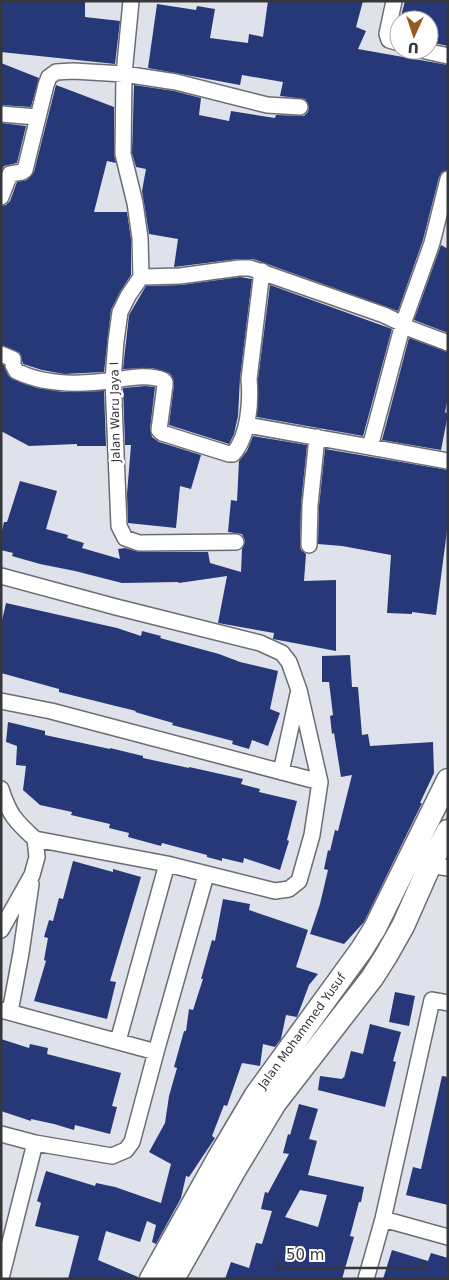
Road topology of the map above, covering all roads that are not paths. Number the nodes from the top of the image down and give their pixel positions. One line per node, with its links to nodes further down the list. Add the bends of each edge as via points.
1 (131, 1): 4 (street)
2 (389, 22): 3 (street, via 386,34)
3 (389, 40)
4 (124, 74): 5 (street, via 176,82 268,105); 7 (street, via 56,72 49,77); 11 (street, via 123,154 140,238)
5 (300, 107)
6 (1, 114): 7 (street)
7 (38, 117): 9 (street, via 25,170 10,174)
8 (448, 179): 12 (street, via 432,243)
9 (1, 197)
10 (262, 271): 11 (street, via 239,268 180,276); 12 (street); 16 (street, via 250,361)
11 (140, 277): 15 (street, Jalan Waru Jaya I, via 120,312)
12 (403, 324): 13 (street); 18 (street)
13 (448, 342)
14 (1, 354): 15 (street, via 13,359 16,371 38,380 72,384)
15 (113, 380): 16 (street, via 135,377 165,382 158,425 162,433 234,454); 20 (street, Jalan Waru Jaya I, via 119,526 125,538 139,543)
16 (247, 425): 17 (street)
17 (317, 437): 18 (street); 21 (street)
18 (370, 447): 19 (street)
19 (448, 461)
20 (236, 542)
21 (309, 545)
22 (1, 576): 23 (street, via 260,643 282,653 289,662)
23 (299, 690): 25 (street); 27 (street)
24 (1, 701): 25 (street)
25 (280, 772): 27 (street)
26 (448, 780): 45 (main road, Jalan Mohammed Yusuf, via 375,928 256,1094)
27 (320, 782): 33 (street, via 312,835 299,881 289,889 275,891)
28 (1, 789): 30 (street, via 16,822)
29 (448, 831): 32 (main road, Jalan Mohammed Yusuf)
30 (35, 839): 31 (street); 34 (street, via 37,857)
31 (167, 864): 33 (street); 38 (street)
32 (439, 867): 46 (main road, Jalan Mohammed Yusuf, via 372,978 275,1103)
33 (206, 874): 39 (street)
34 (32, 875): 35 (street); 37 (street, via 21,953)
35 (1, 930)
36 (448, 1003): 42 (street, via 432,1000)
37 (6, 1011): 38 (street)
38 (118, 1041): 39 (street)
39 (156, 1052): 41 (street, via 132,1142 126,1150 112,1156)
40 (1, 1134): 41 (street)
41 (35, 1143): 44 (street)
42 (383, 1219): 43 (street); 47 (street)
43 (448, 1237)
44 (1, 1278)
45 (151, 1279)
46 (173, 1279)
47 (366, 1279)

